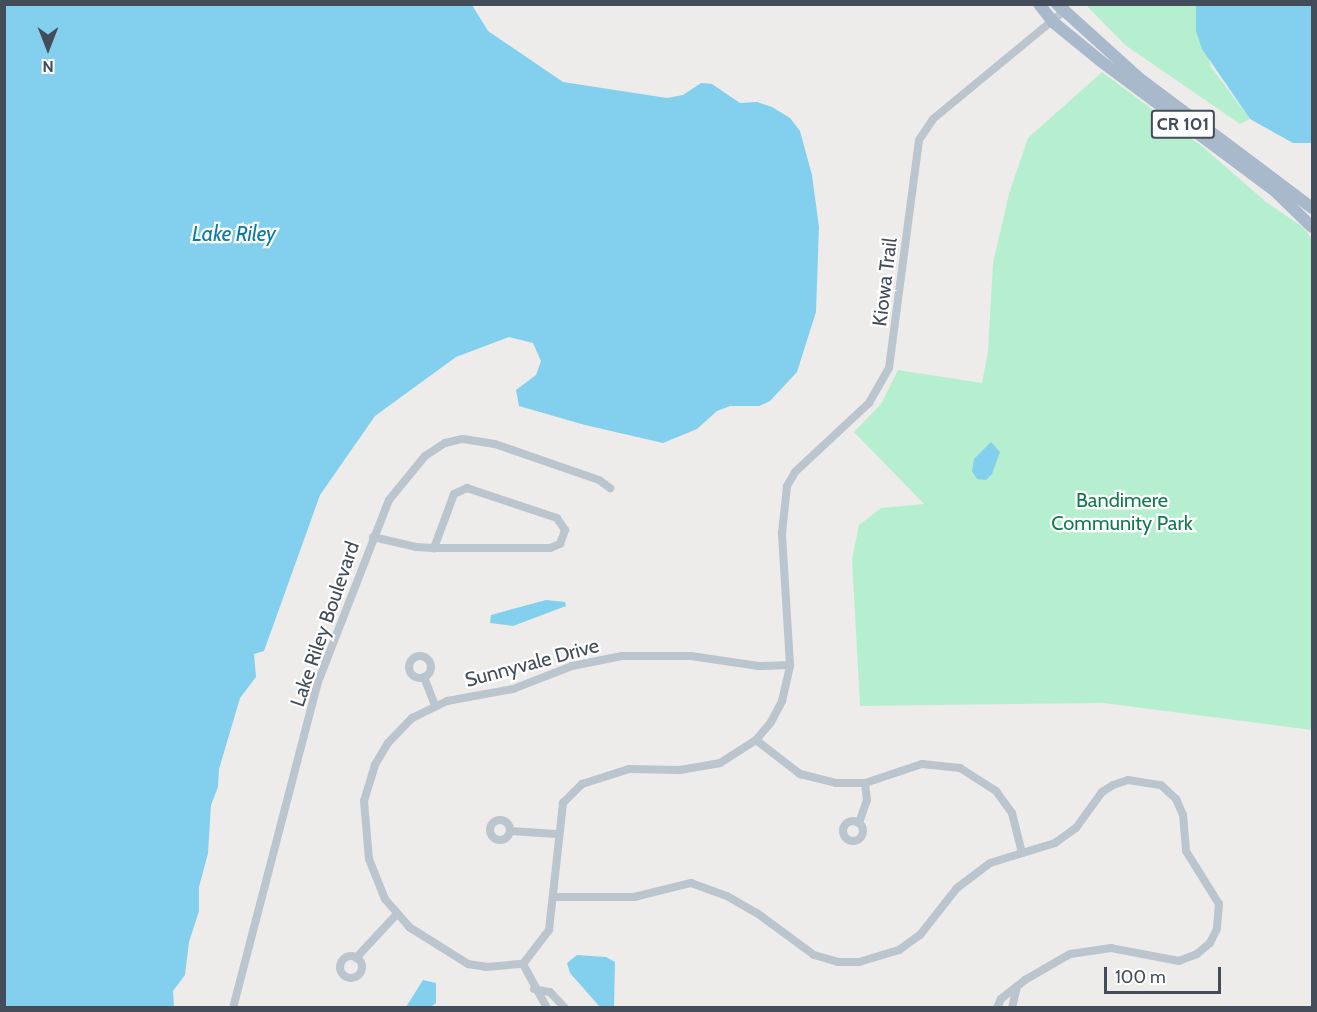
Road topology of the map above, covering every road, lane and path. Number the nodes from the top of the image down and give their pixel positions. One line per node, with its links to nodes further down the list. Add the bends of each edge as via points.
1 (1040, 4): 3 (main road, CR 101)
2 (1060, 8): 3 (street, Kiowa Trail); 4 (main road, CR 101, via 1139,78)
3 (1053, 22): 5 (main road, CR 101, via 1148,99 1274,190); 9 (street, Kiowa Trail, via 924,128 916,149 889,368 869,403 795,472 787,486 782,533)
4 (1312, 208)
5 (1312, 226)
6 (610, 488): 7 (street, Lake Riley Boulevard, via 598,480 495,444 463,439 445,443 425,456 389,500)
7 (373, 537): 8 (street, via 399,546); 24 (street, Lake Riley Boulevard, via 318,682)
8 (434, 548): 8 (street, via 550,548 560,544 565,530 557,518 466,488 454,494)
9 (790, 665): 11 (street, Sunnyvale Drive, via 759,666 691,656 622,656 572,666 513,689); 12 (street, Kiowa Trail, via 782,701)
10 (424, 677): 11 (street)
11 (435, 706): 19 (street, Sunnyvale Drive, via 412,718 388,743 375,765 364,801 369,859 376,881)
12 (756, 740): 13 (street, via 800,774 836,783); 16 (street, via 712,765 680,770 629,769 582,784 563,803)
13 (865, 783): 14 (street, via 867,800); 17 (street, via 922,764 960,768 982,780 1012,813)
14 (859, 823)
15 (510, 831): 16 (street)
16 (557, 834): 18 (street)
17 (1022, 854): 18 (street, via 990,862 973,874 921,935 899,950 859,962 838,962 814,955 757,913 727,896 691,883 634,897); 22 (street, via 1055,843 1076,828 1102,792 1128,780 1143,780 1161,785 1176,799 1183,814 1186,851 1219,904 1217,929 1210,943 1197,954 1179,961 1111,948 1090,950 1070,954)
18 (555, 897): 21 (street, via 549,930)
19 (396, 915): 20 (street); 21 (street, Sunnyvale Drive, via 468,964)
20 (356, 958)
21 (523, 964): 23 (street)
22 (1017, 987): 27 (street); 28 (street)
23 (534, 989): 25 (street); 26 (street, via 550,992)
24 (233, 1008)
25 (547, 1008)
26 (565, 1008)
27 (997, 1008)
28 (1012, 1008)

